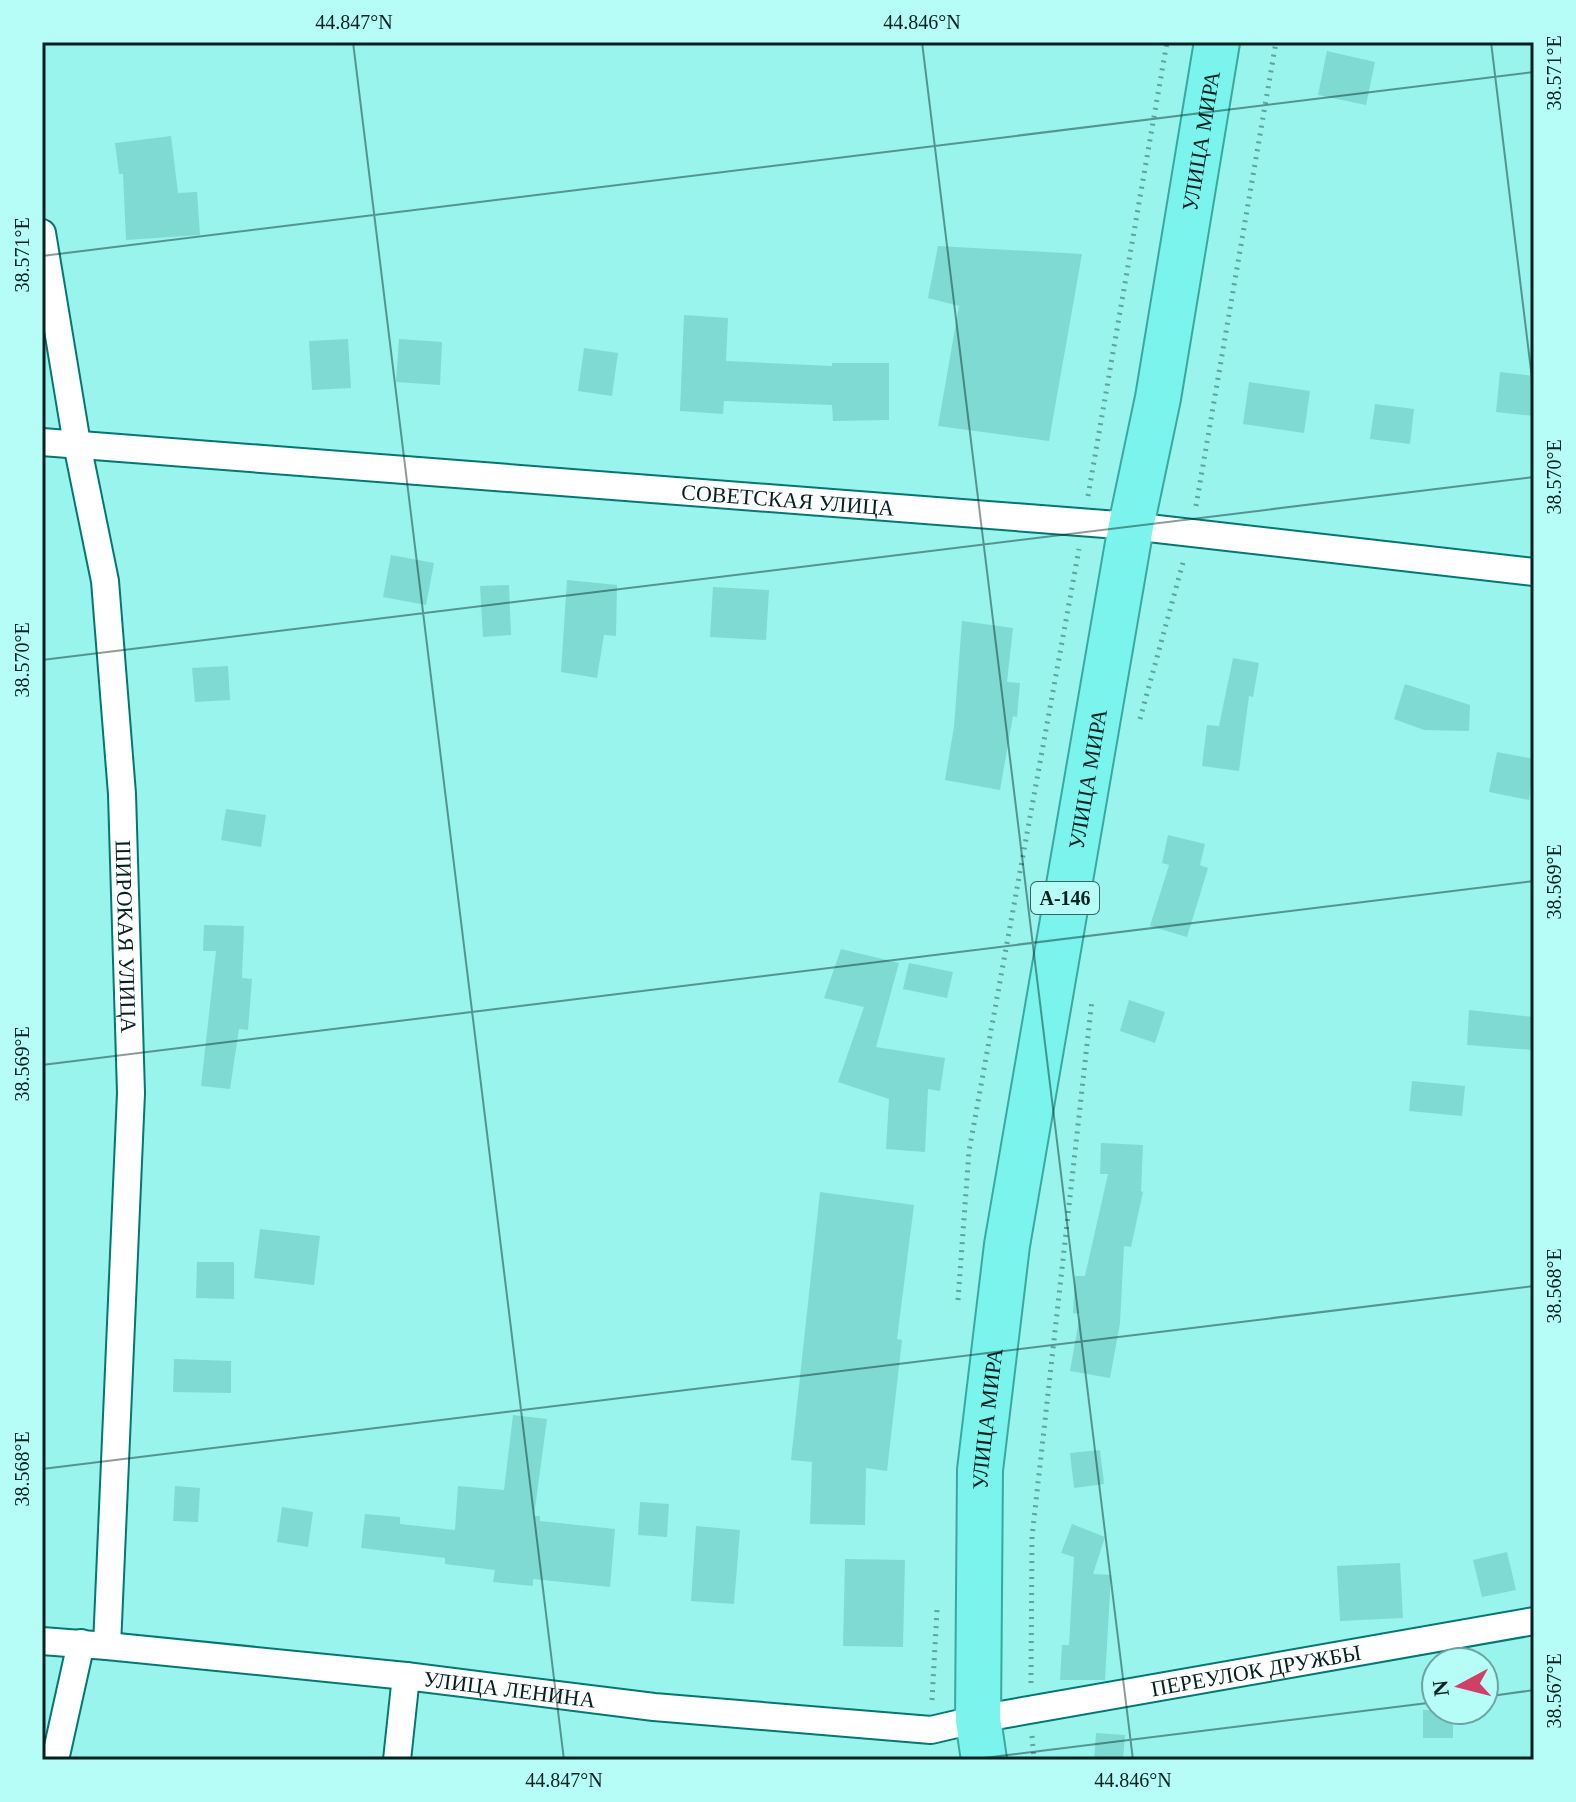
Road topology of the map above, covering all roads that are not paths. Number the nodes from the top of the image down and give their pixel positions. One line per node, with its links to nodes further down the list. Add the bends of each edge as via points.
1 (1217, 42): 5 (highway, УЛИЦА МИРА / А-146, via 1158,398)
2 (42, 233): 4 (street, ШИРОКАЯ УЛИЦА)
3 (42, 442): 4 (street, СОВЕТСКАЯ УЛИЦА)
4 (77, 444): 5 (street, СОВЕТСКАЯ УЛИЦА); 10 (street, ШИРОКАЯ УЛИЦА, via 105,581 122,794 131,1093)
5 (1131, 526): 6 (street, СОВЕТСКАЯ УЛИЦА); 12 (highway, УЛИЦА МИРА / А-146, via 1007,1245 980,1470)
6 (1534, 572)
7 (1534, 1621): 12 (street, ПЕРЕУЛОК ДРУЖБЫ, via 1030,1712)
8 (42, 1641): 9 (street, УЛИЦА ЛЕНИНА)
9 (81, 1643): 10 (street, УЛИЦА ЛЕНИНА); 13 (street)
10 (107, 1646): 11 (street, УЛИЦА ЛЕНИНА)
11 (406, 1676): 12 (street, УЛИЦА ЛЕНИНА, via 654,1707 931,1730); 14 (street)
12 (981, 1740)
13 (55, 1760)
14 (397, 1760)

